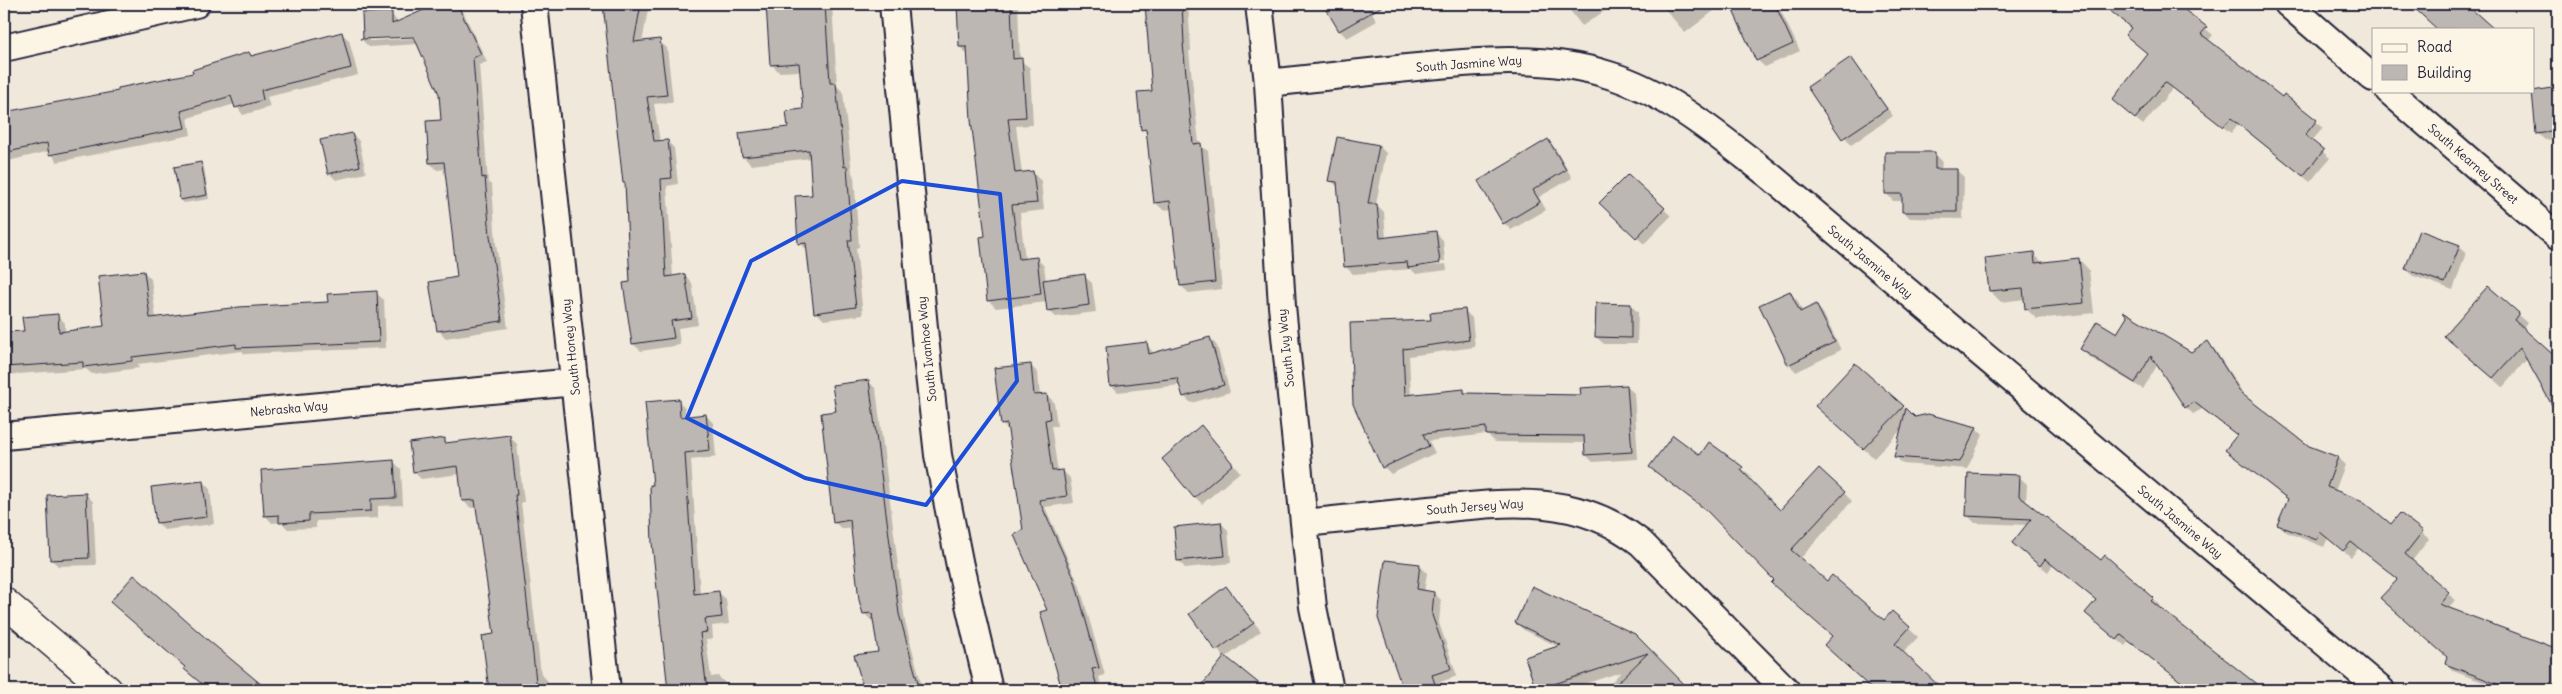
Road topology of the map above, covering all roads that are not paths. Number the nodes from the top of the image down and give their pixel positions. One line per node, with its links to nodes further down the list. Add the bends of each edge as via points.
1 (196, 4): 6 (street)
2 (534, 4): 11 (street, South Honey Way)
3 (893, 4): 17 (street, South Ivanhoe Way, via 938,455)
4 (1259, 4): 8 (street, South Ivy Way)
5 (2288, 4): 7 (street)
6 (4, 48)
7 (2372, 77)
8 (1268, 83): 13 (street, South Ivy Way, via 1282,306); 20 (street, South Jasmine Way, via 1498,60 1538,61 1609,75 1667,102 1769,175)
9 (2390, 92): 10 (street, South Kearney Street)
10 (2558, 236)
11 (575, 382): 12 (street, Nebraska Way); 16 (street, South Honey Way)
12 (4, 436)
13 (1304, 523): 18 (street, South Ivy Way, via 1313,607); 19 (street, South Jersey Way, via 1493,504 1544,503 1604,520 1641,543)
14 (4, 602): 15 (main road)
15 (108, 690)
16 (607, 690)
17 (989, 690)
18 (1330, 690)
19 (1786, 690)
20 (2381, 690)

